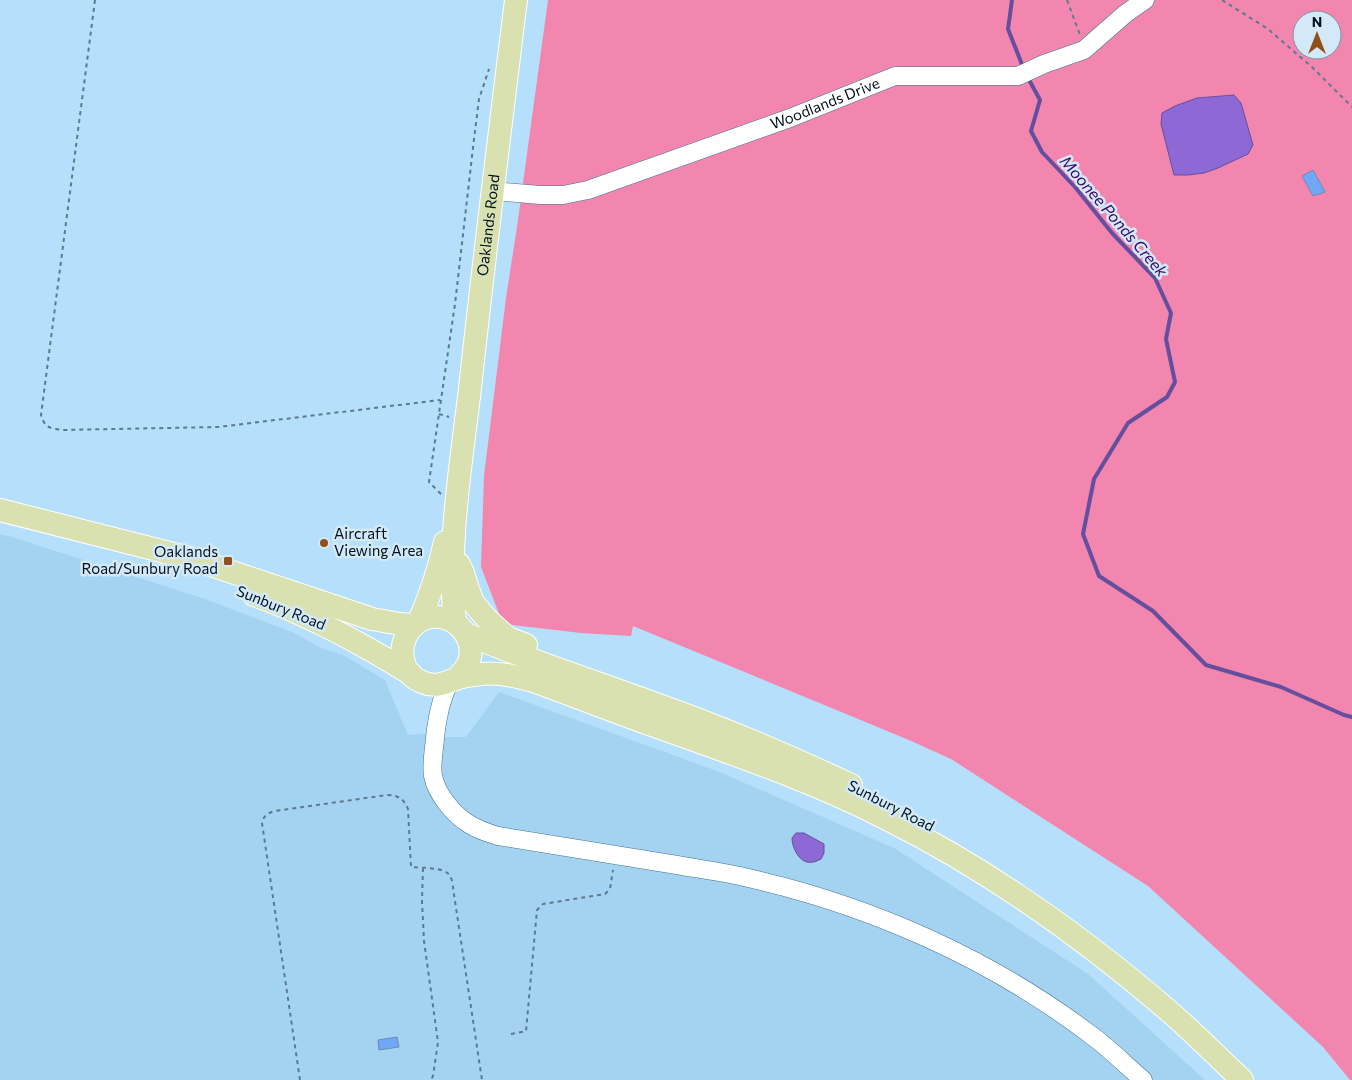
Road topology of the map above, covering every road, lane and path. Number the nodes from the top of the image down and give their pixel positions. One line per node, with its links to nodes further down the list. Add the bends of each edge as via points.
1 (95, 0): 10 (path, via 41,415 43,423 62,430 218,427)
2 (516, 0): 9 (main road, Oaklands Road)
3 (1067, 0): 6 (path)
4 (1145, 0): 9 (lane, Woodlands Drive, via 1084,50 1018,76 895,76 790,118 588,190 563,195)
5 (1222, 0): 8 (path, via 1268,29)
6 (1078, 29)
7 (490, 68): 10 (path, via 479,99 455,304)
8 (1352, 106)
9 (492, 191): 11 (main road, Oaklands Road)
10 (440, 400): 12 (path, via 429,482)
11 (462, 452): 12 (main road, Oaklands Road); 15 (main road, Oaklands Road)
12 (452, 504): 15 (main road, Oaklands Road)
13 (0, 510): 14 (main road, Sunbury Road)
14 (30, 518): 16 (main road, Sunbury Road, via 193,560 372,619); 18 (main road, Sunbury Road, via 281,605 351,639)
15 (447, 555): 16 (main road, Oaklands Road); 17 (main road, Oaklands Road); 20 (main road, via 460,566 473,602 508,638 613,680)
16 (416, 623): 17 (main road, via 428,618 446,618); 18 (main road, via 406,634 402,654 405,665)
17 (460, 628): 19 (main road, via 470,643 470,658 464,672); 20 (main road, Sunbury Road, via 536,661)
18 (416, 678): 19 (main road, via 435,686); 21 (lane, via 428,694)
19 (453, 681): 21 (lane, via 441,701); 29 (main road, Sunbury Road, via 479,674 499,674 533,681 759,763 888,819 1000,883 1067,930 1170,1012)
20 (694, 718): 30 (main road, Sunbury Road, via 884,801 932,826 1003,871 1148,979)
21 (436, 724): 22 (lane, via 434,778 441,795 468,824 498,836)
22 (616, 855): 24 (path, via 610,890 605,894 543,904 537,910 526,1031); 28 (lane, via 743,876 876,916 975,961 1040,999 1096,1038)
23 (423, 868): 25 (path, via 411,866 408,809 401,798 394,795 274,811 263,818); 26 (path, via 424,941 438,1042); 27 (path, via 441,870 450,876)
24 (511, 1034)
25 (300, 1080)
26 (430, 1080)
27 (482, 1080)
28 (1143, 1080)
29 (1242, 1080)
30 (1258, 1080)

